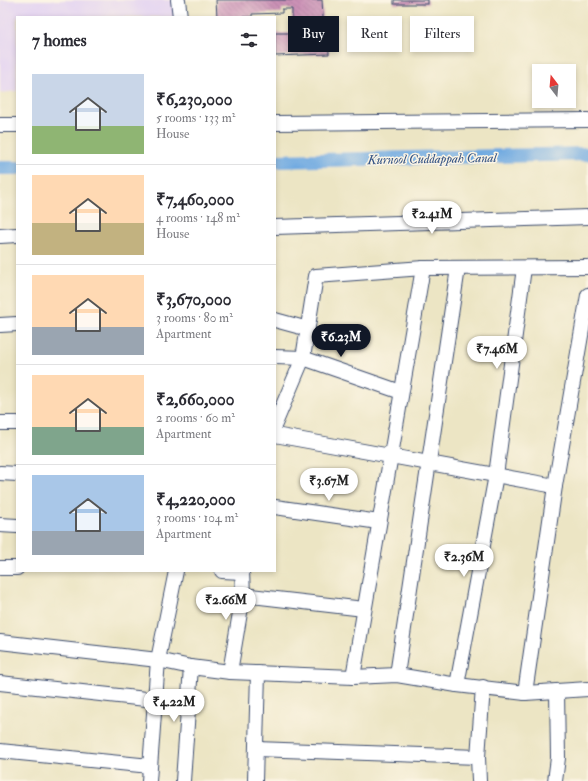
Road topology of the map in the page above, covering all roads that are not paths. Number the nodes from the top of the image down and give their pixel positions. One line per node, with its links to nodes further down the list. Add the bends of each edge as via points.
1 (178, 0): 2 (street)
2 (180, 16)
3 (588, 120): 4 (street)
4 (276, 123)
5 (0, 125): 6 (street)
6 (16, 125)
7 (588, 217): 8 (street)
8 (276, 227)
9 (16, 235): 10 (street)
10 (0, 236)
11 (588, 267): 14 (street)
12 (423, 268): 13 (street); 19 (street, via 316,276); 22 (street)
13 (458, 268): 14 (street); 28 (street)
14 (524, 268): 31 (street)
15 (588, 295): 32 (street)
16 (276, 320): 19 (street)
17 (0, 324): 18 (street)
18 (16, 324)
19 (308, 328): 21 (street)
20 (276, 357): 21 (street)
21 (303, 358): 22 (street); 23 (street)
22 (401, 392): 27 (street)
23 (276, 422)
24 (0, 423): 25 (street)
25 (16, 423)
26 (276, 435): 27 (street)
27 (390, 456): 28 (street); 34 (street)
28 (428, 463): 31 (street); 48 (street)
29 (0, 473): 30 (street)
30 (16, 474)
31 (496, 475): 32 (street); 51 (street)
32 (555, 486): 55 (street)
33 (276, 507): 34 (street)
34 (379, 522): 42 (street)
35 (0, 525): 36 (street)
36 (16, 526)
37 (0, 568): 38 (street)
38 (16, 568)
39 (176, 572): 44 (street)
40 (242, 572): 41 (street)
41 (244, 595): 42 (street); 46 (street)
42 (364, 609): 49 (street)
43 (0, 642): 44 (street)
44 (158, 660): 45 (street); 56 (street)
45 (191, 667): 46 (street); 62 (street)
46 (230, 672): 47 (street)
47 (258, 673): 49 (street); 57 (street)
48 (397, 675): 49 (street); 51 (street)
49 (353, 677)
50 (0, 683): 56 (street)
51 (457, 685): 52 (street)
52 (483, 687): 55 (street); 59 (street)
53 (588, 689): 54 (street)
54 (557, 691): 55 (street); 65 (street, via 558,758)
55 (525, 693)
56 (155, 700): 60 (street)
57 (256, 750): 59 (street); 63 (street)
58 (0, 752): 60 (street)
59 (478, 757): 64 (street)
60 (150, 766): 61 (street)
61 (148, 781)
62 (183, 781)
63 (255, 781)
64 (479, 781)
65 (555, 781)

